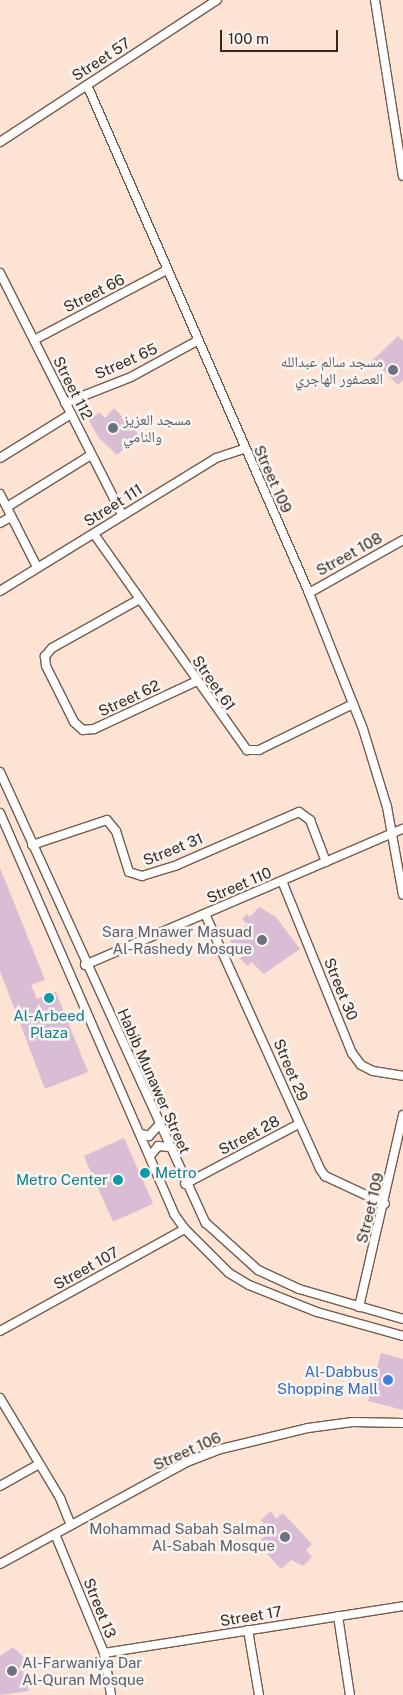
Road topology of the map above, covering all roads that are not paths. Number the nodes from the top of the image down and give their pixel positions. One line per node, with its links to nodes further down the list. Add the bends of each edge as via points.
1 (217, 0): 3 (street, Street 57)
2 (375, 0): 5 (street)
3 (87, 85): 4 (street, Street 57); 6 (street, Street 109)
4 (0, 142)
5 (403, 176)
6 (167, 270): 8 (street, Street 66); 9 (street, Street 109)
7 (0, 273): 8 (street, Street 112)
8 (34, 340): 10 (street, Street 112)
9 (197, 341): 10 (street, Street 65, via 132,377); 12 (street, Street 109)
10 (66, 403): 11 (street, Street 112)
11 (71, 414): 13 (street, Street 112); 14 (street)
12 (244, 449): 17 (street, Street 111, via 216,458); 24 (street, Street 109)
13 (91, 455): 16 (street); 17 (street, Street 112)
14 (0, 458)
15 (0, 494): 16 (street)
16 (7, 507): 18 (street)
17 (122, 515): 20 (street, Street 111)
18 (12, 517): 19 (street); 22 (street)
19 (0, 523)
20 (94, 534): 22 (street, Street 111); 25 (street, Street 61)
21 (403, 540): 24 (street, Street 108)
22 (37, 567): 23 (street, Street 111)
23 (0, 591)
24 (308, 593): 27 (street, Street 109)
25 (138, 600): 26 (street, Street 61); 26 (street, Street 62, via 52,648 45,656 46,666 74,722 83,730 94,729)
26 (197, 681): 27 (street, Street 61, via 247,750 258,750)
27 (353, 704): 31 (street, Street 109, via 372,755)
28 (0, 772): 32 (street, Habib Munawer Street)
29 (0, 812): 38 (street)
30 (403, 829): 31 (street, Street 110)
31 (393, 834): 33 (street, Street 110); 35 (street, Street 109)
32 (32, 846): 33 (street, Street 31, via 108,820 116,831 129,872 142,876 177,866 299,812 310,820); 37 (street, Habib Munawer Street)
33 (326, 862): 34 (street, Street 110)
34 (282, 881): 36 (street, Street 110); 40 (street, Street 30, via 352,1053 361,1065 373,1071)
35 (403, 895)
36 (206, 914): 39 (street, Street 110); 43 (street, Street 29)
37 (68, 925): 38 (street, via 59,921); 39 (street, Habib Munawer Street)
38 (52, 929): 44 (street)
39 (86, 965): 42 (street, Habib Munawer Street)
40 (403, 1076)
41 (403, 1115): 48 (street, Street 109)
42 (159, 1124): 44 (street, via 149,1136); 45 (street, Habib Munawer Street)
43 (299, 1124): 47 (street, Street 28); 48 (street, Street 29, via 325,1176)
44 (141, 1134): 46 (street)
45 (169, 1147): 46 (street, via 158,1146); 47 (street, Habib Munawer Street)
46 (150, 1156): 49 (street, via 174,1214)
47 (185, 1184): 50 (street, Habib Munawer Street, via 206,1223 258,1270 298,1289)
48 (385, 1204): 50 (street, Street 109)
49 (185, 1229): 52 (street, Street 107); 53 (street, via 229,1273 249,1285 317,1312)
50 (359, 1307): 51 (street, Habib Munawer Street)
51 (403, 1318)
52 (0, 1331)
53 (402, 1335)
54 (0, 1398): 56 (street)
55 (403, 1423): 58 (street, Street 106, via 354,1422 308,1428 221,1449 187,1462)
56 (39, 1464): 57 (street); 58 (street, via 60,1498)
57 (0, 1486)
58 (71, 1525): 59 (street, Street 106)
59 (55, 1534): 60 (street, Street 106); 64 (street, Street 13)
60 (0, 1564)
61 (403, 1606): 62 (street, Street 17)
62 (338, 1616): 63 (street, Street 17); 67 (street)
63 (248, 1630): 64 (street, Street 17); 66 (street)
64 (104, 1652): 65 (street, Street 13)
65 (111, 1695)
66 (259, 1695)
67 (350, 1695)

